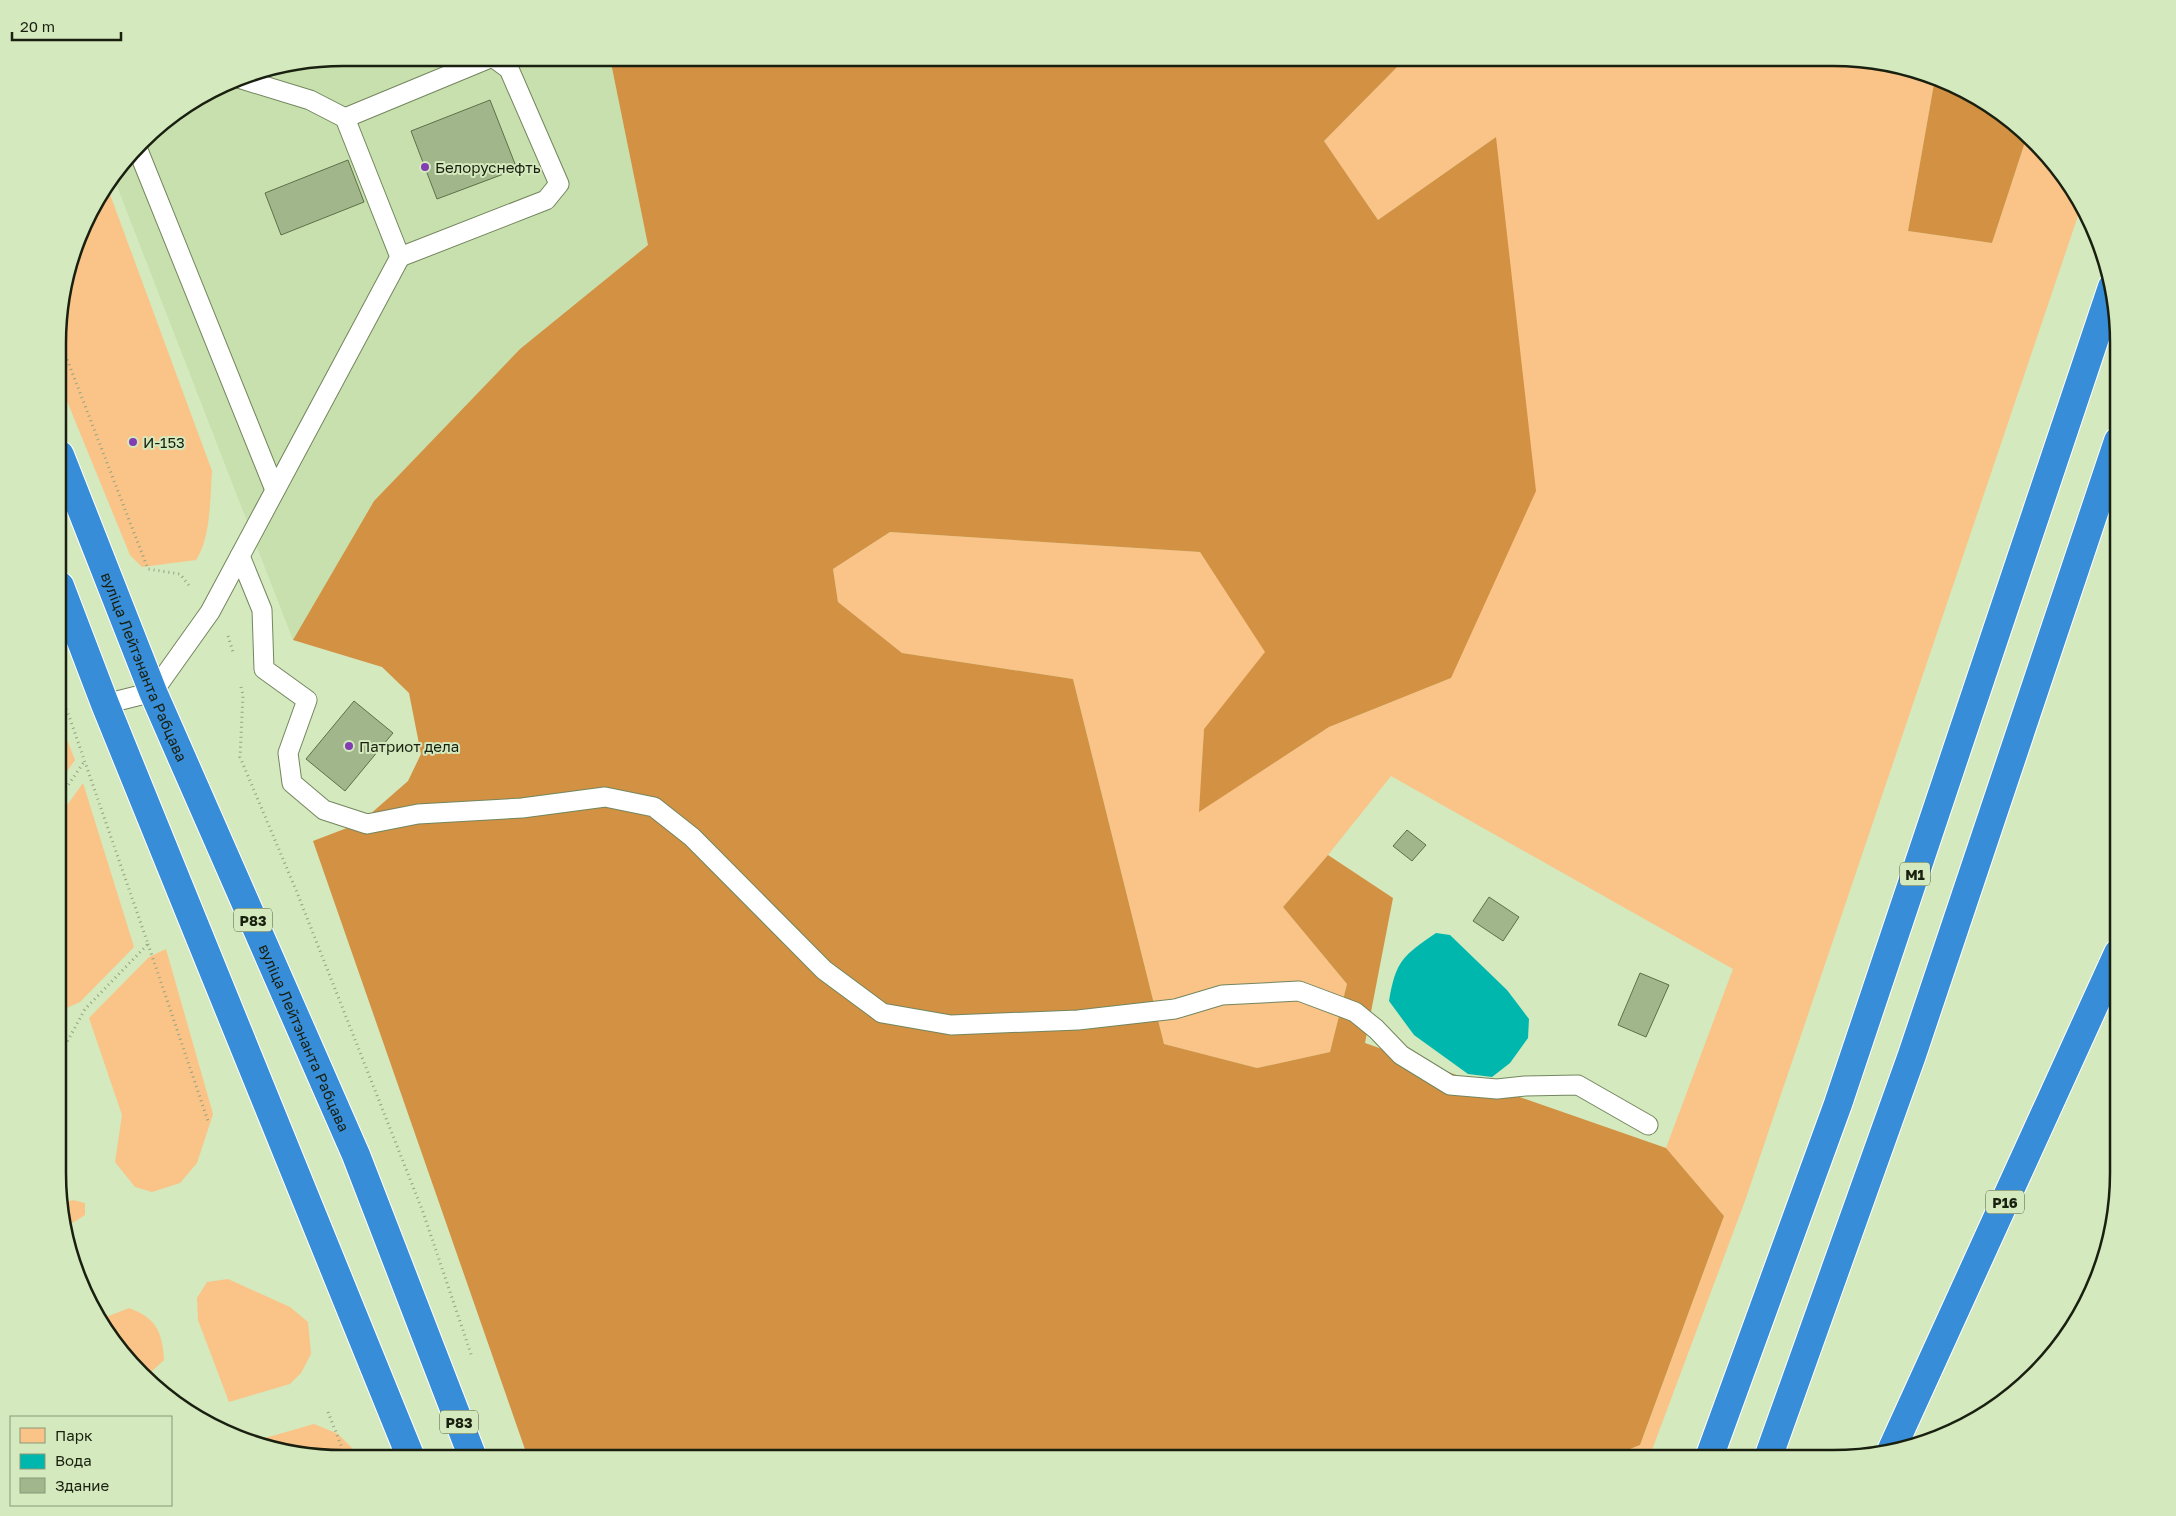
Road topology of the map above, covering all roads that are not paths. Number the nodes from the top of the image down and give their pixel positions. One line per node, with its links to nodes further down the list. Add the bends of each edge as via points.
1 (472, 66): 4 (lane)
2 (504, 66): 6 (lane, via 509,69 560,184 546,200)
3 (251, 82): 4 (lane, via 310,100)
4 (345, 118): 6 (lane)
5 (140, 155): 10 (lane)
6 (400, 257): 10 (lane)
7 (2106, 304): 20 (highway, М1, via 1838,1104)
8 (2110, 465): 21 (highway, via 1912,1055)
9 (66, 470): 13 (highway, вуліца Лейтэнанта Рабцава / Р83)
10 (275, 490): 11 (lane)
11 (240, 556): 13 (lane, via 210,612); 16 (lane, via 262,610 264,669 307,700 288,753 292,783 324,810 367,824 418,814 522,808 604,797 654,807 692,837 824,970 882,1013 951,1025 1078,1020 1175,1009 1222,995 1299,991 1355,1012 1401,1055 1450,1085 1497,1089 1578,1085)
12 (66, 601): 14 (highway)
13 (153, 692): 14 (lane); 19 (highway, вуліца Лейтэнанта Рабцава / Р83, via 356,1156)
14 (106, 704): 18 (highway)
15 (2110, 971): 17 (highway, Р16)
16 (1648, 1125)
17 (1895, 1442)
18 (408, 1450)
19 (470, 1450)
20 (1712, 1450)
21 (1771, 1450)

